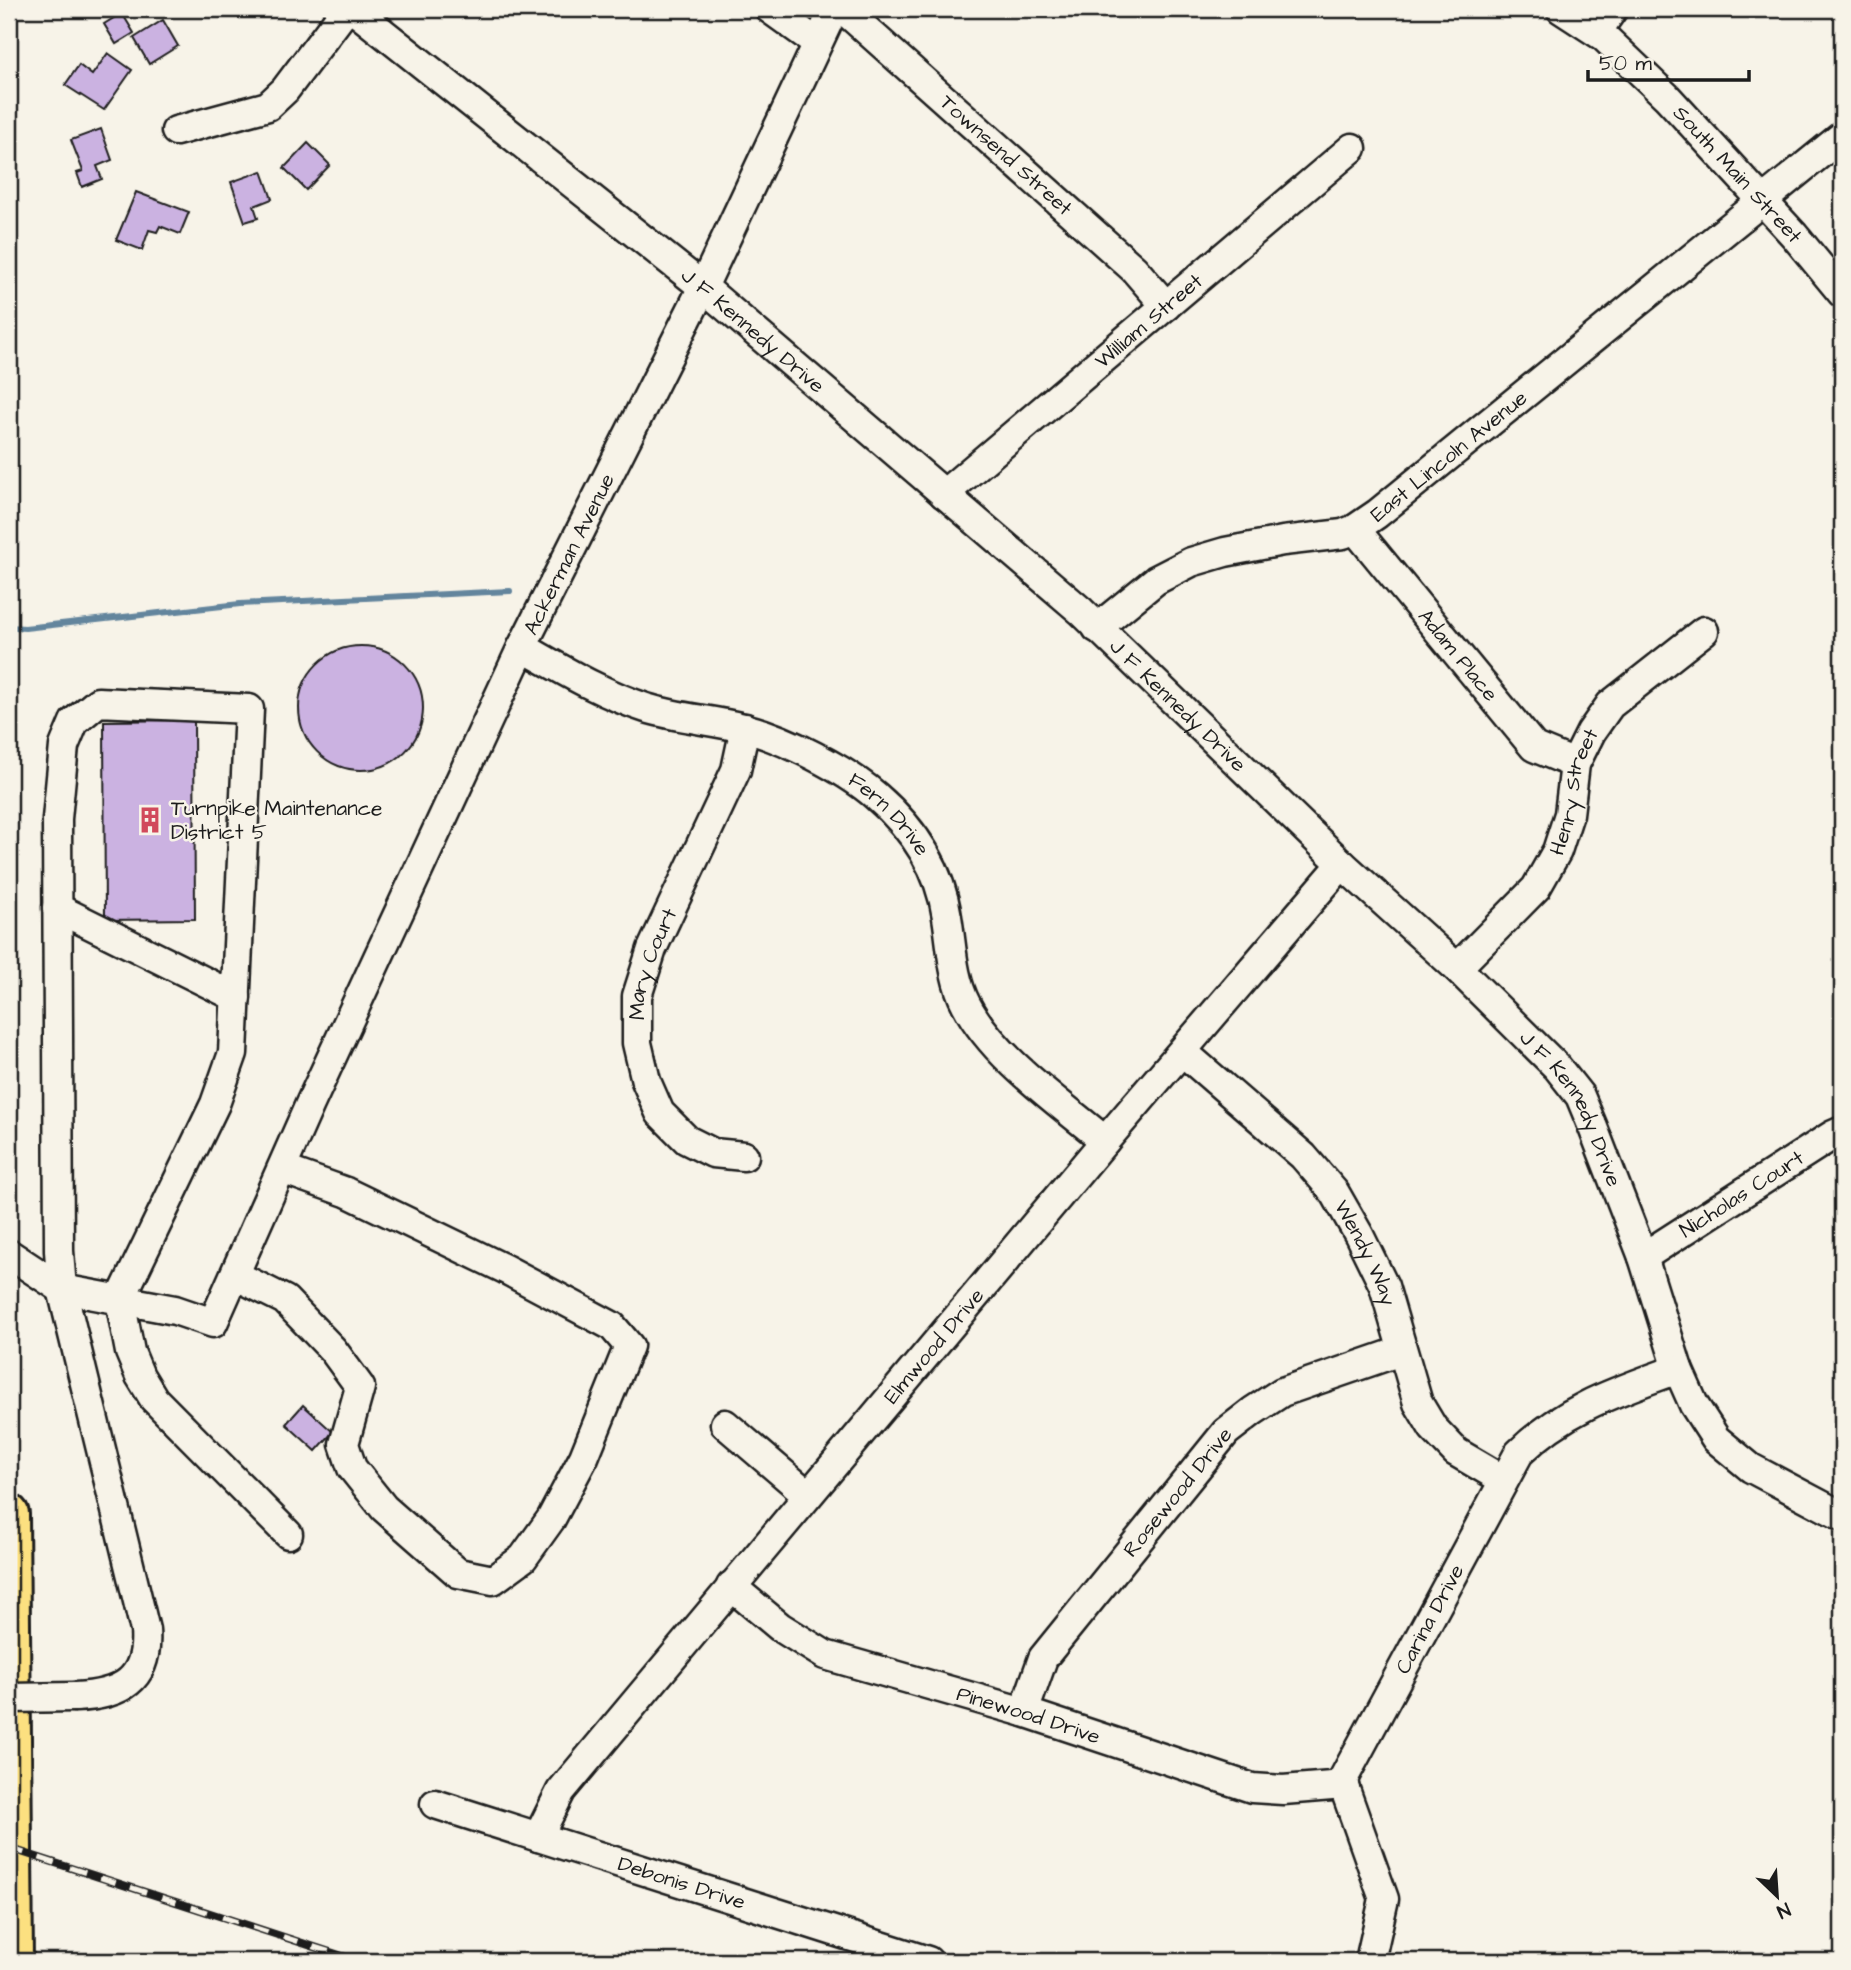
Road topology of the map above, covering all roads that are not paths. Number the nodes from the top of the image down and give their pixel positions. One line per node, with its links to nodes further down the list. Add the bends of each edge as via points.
1 (346, 9): 9 (street, via 268,106)
2 (353, 9): 13 (street, J F Kennedy Drive)
3 (770, 9): 8 (street)
4 (834, 9): 8 (street, Ackerman Avenue)
5 (843, 9): 15 (street, Townsend Street, via 1134,269)
6 (1613, 9): 7 (street)
7 (1583, 18): 12 (street, South Main Street, via 1667,97)
8 (816, 42): 13 (street, Ackerman Avenue)
9 (176, 131)
10 (1842, 136): 12 (street, East Lincoln Avenue)
11 (1353, 148): 15 (street, William Street)
12 (1763, 202): 14 (street, South Main Street); 17 (street, East Lincoln Avenue)
13 (703, 287): 16 (street, J F Kennedy Drive); 20 (street, Ackerman Avenue)
14 (1842, 293)
15 (1166, 306): 16 (street, William Street)
16 (944, 494): 18 (street, J F Kennedy Drive)
17 (1355, 529): 18 (street, East Lincoln Avenue, via 1191,562 1156,580); 22 (street, Adam Place, via 1534,747)
18 (1097, 628): 23 (street, J F Kennedy Drive)
19 (1704, 631): 22 (street, Henry Street, via 1610,705)
20 (522, 647): 21 (street, Fern Drive, via 612,696 686,718); 31 (street, Ackerman Avenue)
21 (745, 729): 29 (street, Fern Drive, via 836,769 875,795 906,827 938,878 953,967 964,1002 981,1030); 30 (street, Mary Court, via 737,770 652,949 637,1007 637,1043 660,1113 687,1140 713,1153)
22 (1575, 764): 25 (street, Henry Street, via 1569,814 1557,851 1536,888)
23 (1342, 864): 25 (street, J F Kennedy Drive); 27 (street, Elmwood Drive)
24 (57, 908): 26 (street); 26 (street, via 58,807 64,746 74,722 98,702 249,709); 35 (street)
25 (1457, 968): 33 (street, J F Kennedy Drive, via 1557,1067 1580,1096)
26 (236, 997): 36 (street, via 233,1054 215,1104)
27 (1183, 1052): 29 (street, Elmwood Drive); 37 (street, Wendy Way, via 1303,1156 1335,1193 1384,1286)
28 (1842, 1131): 33 (street, Nicholas Court)
29 (1105, 1141): 41 (street, Elmwood Drive)
30 (744, 1156)
31 (282, 1169): 34 (street, Ackerman Avenue); 34 (street, via 346,1192 505,1269 612,1325 629,1346 584,1457 551,1519 523,1558 493,1580 458,1573 384,1508 352,1468 344,1444 360,1387 333,1350 285,1300)
32 (9, 1254): 35 (street)
33 (1643, 1257): 38 (street, J F Kennedy Drive)
34 (235, 1275): 36 (street, Ackerman Avenue, via 213,1324 175,1310)
35 (61, 1289): 36 (street); 46 (street, bridge, via 146,1647 132,1680 115,1691 98,1696)
36 (120, 1300): 44 (street, via 130,1352 154,1399)
37 (1401, 1350): 40 (street, Wendy Way, via 1418,1403 1433,1428 1456,1452); 47 (street, Rosewood Drive, via 1282,1392 1226,1432 1043,1658)
38 (1678, 1369): 40 (street, Carina Drive, via 1600,1397 1563,1416 1518,1453); 43 (street, J F Kennedy Drive, via 1716,1439 1751,1468)
39 (725, 1424): 41 (street)
40 (1503, 1479): 48 (street, Carina Drive, via 1342,1781)
41 (808, 1495): 45 (street, Elmwood Drive)
42 (9, 1514): 51 (highway)
43 (1842, 1516)
44 (288, 1534)
45 (731, 1586): 47 (street, Pinewood Drive, via 780,1627 825,1655); 50 (street, Elmwood Drive, via 561,1791)
46 (9, 1698)
47 (1024, 1712): 48 (street, Pinewood Drive, via 1252,1788)
48 (1344, 1786): 53 (street, via 1384,1899)
49 (435, 1804): 50 (street, Debonis Drive)
50 (538, 1837): 52 (street, Debonis Drive)
51 (13, 1961)
52 (928, 1961)
53 (1370, 1961)

